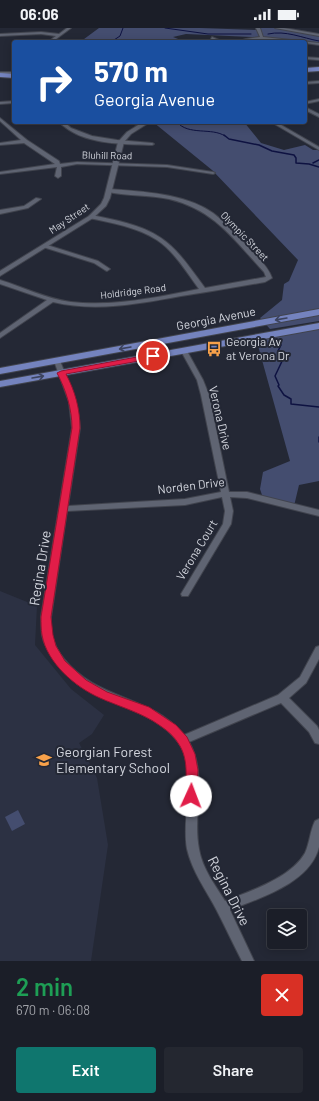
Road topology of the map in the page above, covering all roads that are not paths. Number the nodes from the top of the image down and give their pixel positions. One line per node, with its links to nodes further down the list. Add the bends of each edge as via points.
1 (69, 28): 5 (street)
2 (258, 28): 8 (street)
3 (277, 28): 6 (street)
4 (2, 35): 5 (street); 9 (street)
5 (60, 35): 10 (street)
6 (319, 35)
7 (212, 38): 11 (street)
8 (262, 38): 12 (street); 13 (street)
9 (0, 40)
10 (53, 40)
11 (216, 40)
12 (244, 40)
13 (282, 40)
14 (307, 42): 15 (street)
15 (319, 44)
16 (307, 58): 17 (street)
17 (319, 59)
18 (319, 70): 19 (main road)
19 (307, 71)
20 (0, 75): 21 (main road)
21 (12, 76)
22 (319, 82): 23 (street)
23 (307, 83)
24 (319, 100): 26 (street)
25 (12, 102): 27 (street)
26 (307, 102)
27 (0, 103)
28 (307, 109): 29 (street)
29 (319, 116)
30 (0, 120): 34 (street)
31 (63, 124): 35 (street, via 78,133)
32 (144, 124): 35 (street, via 129,133)
33 (276, 124): 38 (street)
34 (25, 141): 36 (street); 40 (street)
35 (121, 142): 37 (street); 39 (street, May Street)
36 (0, 144)
37 (152, 144)
38 (319, 149)
39 (115, 164): 40 (street, Bluhill Road); 42 (street, Bluhill Road, via 167,166); 44 (street, May Street)
40 (59, 165): 41 (street, Bluhill Road); 43 (street)
41 (0, 173)
42 (213, 173)
43 (58, 176)
44 (110, 192): 47 (street, May Street, via 104,205); 52 (street, Olympic Street, via 158,196 198,207 222,223 267,272)
45 (38, 199): 46 (street, via 26,207)
46 (0, 213): 48 (street)
47 (92, 217): 49 (street, May Street); 54 (street, via 159,238)
48 (0, 218)
49 (45, 246): 50 (street, via 96,262); 51 (street, May Street)
50 (107, 269)
51 (0, 274)
52 (269, 278): 54 (street, Holdridge Road)
53 (0, 282): 55 (street, Holdridge Road)
54 (203, 290): 55 (street, Holdridge Road, via 114,304 70,304)
55 (52, 300): 58 (street)
56 (319, 312): 60 (main road, Georgia Avenue, one-way to 60)
57 (319, 326): 59 (main road, Georgia Avenue)
58 (0, 336)
59 (184, 351): 62 (main road, Georgia Avenue); 64 (street, Verona Drive, via 205,395)
60 (57, 361): 61 (main road, Georgia Avenue); 62 (street, Regina Drive)
61 (0, 370)
62 (61, 373): 63 (main road, Georgia Avenue, one-way to 62); 65 (street, Regina Drive, via 68,385 76,414)
63 (0, 384)
64 (226, 494): 65 (street, Norden Drive, via 185,502); 66 (street, Norden Drive, via 252,496); 67 (street, Verona Court, via 229,511 227,524)
65 (64, 509): 70 (street, Regina Drive, via 46,617 51,646 62,664 82,683 103,695 145,711 172,728)
66 (319, 513)
67 (185, 594)
68 (319, 650): 69 (street, via 303,680)
69 (282, 698): 70 (street); 71 (street, via 312,729)
70 (183, 740): 73 (street, Regina Drive, via 192,770 190,823 193,849 200,869)
71 (319, 740)
72 (319, 824): 73 (street, via 310,855 301,868 279,882)
73 (222, 908): 74 (street, Regina Drive)
74 (248, 961)

